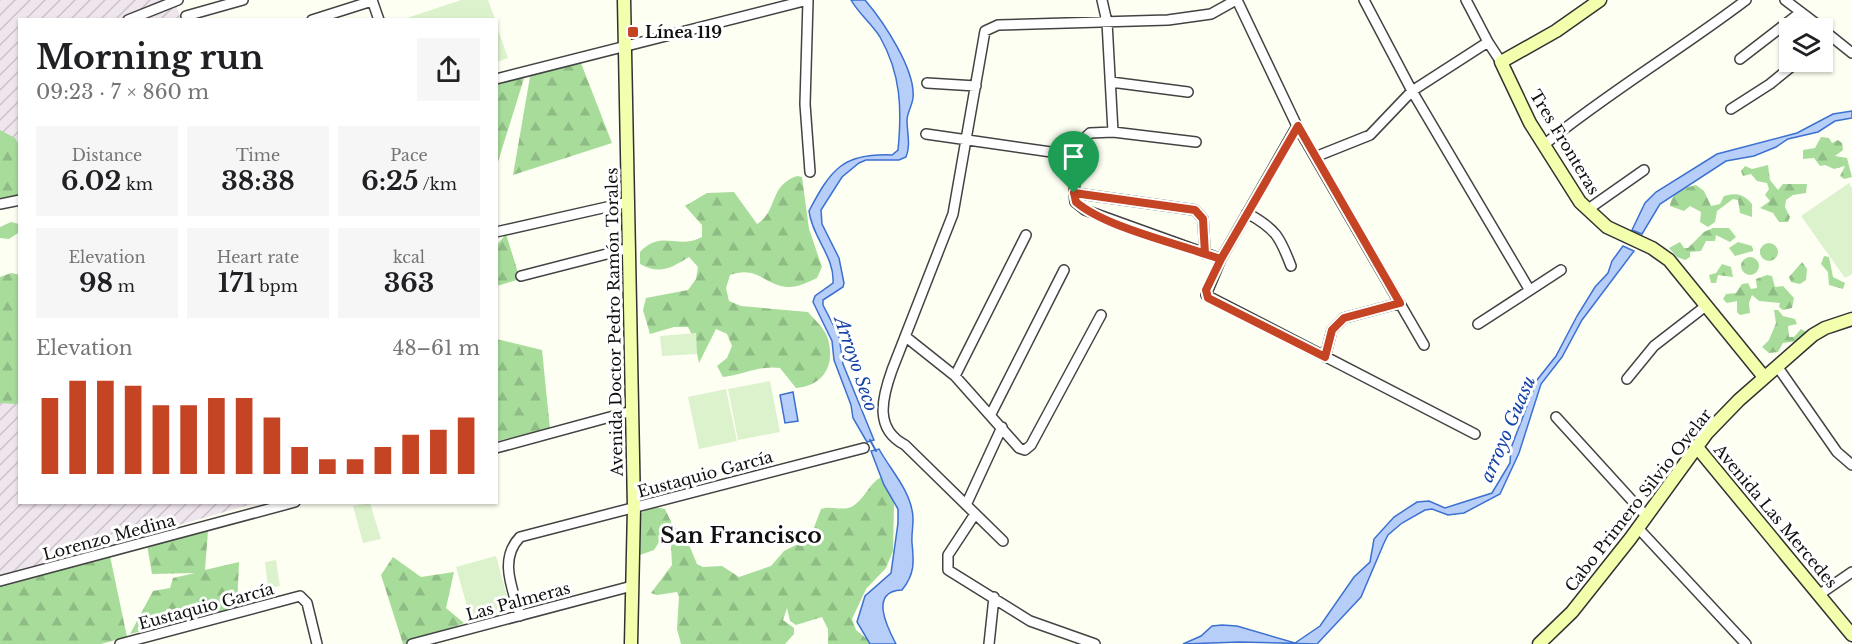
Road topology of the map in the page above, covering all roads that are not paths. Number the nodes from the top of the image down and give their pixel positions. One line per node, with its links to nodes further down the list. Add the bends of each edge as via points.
1 (178, 0): 14 (street); 15 (street)
2 (243, 0): 15 (street)
3 (372, 0): 16 (street); 17 (street)
4 (624, 0): 22 (street, Avenida Doctor Pedro Ramón Torales)
5 (808, 0): 22 (street); 43 (street, via 805,104)
6 (1102, 0): 19 (street)
7 (1236, 0): 19 (street, via 1210,14); 34 (street)
8 (1364, 0): 32 (street)
9 (1600, 0): 25 (street)
10 (1746, 0): 39 (street, via 1592,106)
11 (1785, 0): 13 (street)
12 (1469, 1): 21 (street, Tres Fronteras)
13 (1801, 12): 18 (street); 24 (street)
14 (133, 18)
15 (186, 18)
16 (318, 18)
17 (379, 18)
18 (1807, 18)
19 (1107, 22): 28 (street); 30 (street, via 998,25 985,31)
20 (1833, 40): 23 (street)
21 (1488, 42): 25 (street, Tres Fronteras); 32 (street)
22 (626, 46): 27 (street); 46 (street, Avenida Doctor Pedro Ramón Torales)
23 (1852, 53)
24 (1740, 59)
25 (1501, 62): 39 (street, Tres Fronteras, via 1530,123)
26 (1785, 72): 33 (street)
27 (498, 78)
28 (1111, 82): 31 (street); 35 (street)
29 (927, 83): 30 (street)
30 (976, 86): 37 (street)
31 (1188, 92)
32 (1412, 92): 41 (street, via 1370,135); 59 (street)
33 (1731, 109)
34 (1298, 126): 41 (street); 49 (street)
35 (1113, 132): 38 (street); 40 (street, via 1090,133)
36 (926, 134): 37 (street)
37 (967, 139): 40 (street); 65 (street, via 953,214)
38 (1196, 142)
39 (1545, 144): 48 (street, Tres Fronteras)
40 (1079, 156): 44 (street)
41 (1315, 157): 60 (street)
42 (1644, 170): 48 (street)
43 (810, 172)
44 (1074, 193): 53 (street, via 1076,202 1085,210); 53 (street, via 1195,210 1203,219)
45 (18, 200): 47 (street)
46 (629, 202): 50 (street); 52 (street, Avenida Doctor Pedro Ramón Torales)
47 (0, 204)
48 (1587, 210): 61 (street, Tres Fronteras, via 1607,227 1670,260)
49 (1247, 213): 54 (street); 55 (street, via 1269,225 1280,237)
50 (498, 232)
51 (1026, 236): 69 (street)
52 (630, 248): 58 (street); 72 (street, Avenida Doctor Pedro Ramón Torales)
53 (1205, 254): 54 (street)
54 (1221, 259): 67 (street, via 1206,290 1208,298)
55 (1291, 267)
56 (1064, 270): 73 (street)
57 (1561, 270): 59 (street)
58 (521, 276)
59 (1529, 289): 64 (street)
60 (1400, 303): 66 (street); 67 (street, via 1344,318 1332,330)
61 (1707, 305): 70 (street, Tres Fronteras); 71 (street, via 1654,346)
62 (1101, 315): 75 (street, via 1031,445 1025,450 1019,448)
63 (1852, 319): 68 (street, Cabo Primero Silvio Ovelar, via 1813,335)
64 (1478, 324)
65 (906, 337): 69 (street); 82 (street, via 884,394 885,428)
66 (1424, 345)
67 (1325, 357): 76 (street)
68 (1777, 366): 70 (street, Cabo Primero Silvio Ovelar); 80 (street, via 1837,452)
69 (955, 376): 73 (street)
70 (1764, 377): 77 (street, Cabo Primero Silvio Ovelar)
71 (1627, 379)
72 (632, 411): 78 (street); 83 (street, Avenida Doctor Pedro Ramón Torales)
73 (990, 414): 75 (street)
74 (1556, 417): 85 (street)
75 (1002, 427): 82 (street)
76 (1475, 434)
77 (1696, 446): 85 (street, Cabo Primero Silvio Ovelar); 91 (street, Avenida Las Mercedes)
78 (498, 447)
79 (864, 448): 83 (street, Eustaquio García)
80 (1852, 465)
81 (288, 504): 89 (street, Lorenzo Medina)
82 (966, 506): 84 (street)
83 (634, 508): 90 (street, Avenida Doctor Pedro Ramón Torales); 93 (street, Eustaquio García, via 519,537 511,547 507,567)
84 (975, 514): 87 (street); 92 (street, via 946,563 948,570)
85 (1647, 517): 86 (street, Cabo Primero Silvio Ovelar)
86 (1638, 528): 103 (street, Cabo Primero Silvio Ovelar, via 1572,612); 104 (street)
87 (1003, 541)
88 (1852, 572): 91 (street)
89 (0, 581)
90 (632, 586): 93 (street, Las Palmeras); 100 (street, Avenida Doctor Pedro Ramón Torales)
91 (1820, 594): 94 (street, Avenida Las Mercedes)
92 (994, 597): 96 (street, via 1030,621); 101 (street)
93 (520, 616): 99 (street, Las Palmeras)
94 (1852, 635)
95 (151, 640): 97 (street, Eustaquio García); 98 (street, Eustaquio García, via 300,596 307,603)
96 (1079, 641): 102 (street)
97 (120, 644)
98 (317, 644)
99 (412, 644)
100 (631, 644)
101 (989, 644)
102 (1095, 644)
103 (1539, 644)
104 (1746, 644)

